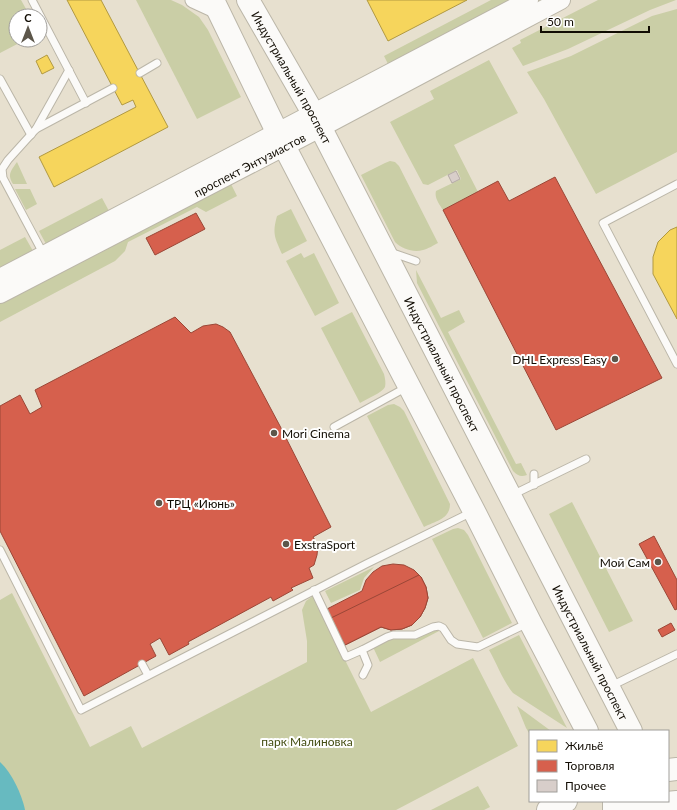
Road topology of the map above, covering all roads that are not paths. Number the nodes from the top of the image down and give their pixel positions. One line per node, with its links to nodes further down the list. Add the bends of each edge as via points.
1 (32, 0): 8 (lane)
2 (193, 0): 6 (street)
3 (248, 0): 13 (main road, Индустриальный проспект)
4 (561, 0): 5 (street, проспект Энтузиастов)
5 (534, 4): 13 (street, проспект Энтузиастов)
6 (216, 6): 15 (main road)
7 (157, 64): 9 (lane)
8 (69, 70): 12 (lane); 14 (lane)
9 (140, 73)
10 (0, 79): 14 (lane)
11 (113, 88): 12 (lane)
12 (86, 103): 14 (lane)
13 (316, 120): 15 (street, проспект Энтузиастов); 18 (main road, Индустриальный проспект)
14 (33, 132): 16 (lane)
15 (281, 139): 19 (street, проспект Энтузиастов); 24 (main road)
16 (1, 169): 19 (lane, via 3,178)
17 (677, 184): 23 (lane, via 603,223)
18 (383, 250): 20 (lane); 29 (main road, Индустриальный проспект)
19 (47, 261): 21 (street, проспект Энтузиастов); 22 (street, проспект Энтузиастов)
20 (416, 261)
21 (0, 278)
22 (0, 294)
23 (677, 364)
24 (409, 386): 25 (lane); 30 (main road)
25 (334, 427)
26 (586, 459): 28 (lane)
27 (534, 474): 28 (lane)
28 (534, 485): 29 (lane)
29 (510, 496): 39 (main road, Индустриальный проспект)
30 (474, 511): 32 (lane); 33 (main road)
31 (0, 550): 37 (lane, via 81,710)
32 (314, 590): 34 (lane, via 346,657); 37 (lane)
33 (530, 622): 34 (lane, via 478,647 457,644 451,640 444,628 439,626 415,635 393,635); 40 (main road)
34 (362, 650): 38 (lane, via 368,665)
35 (677, 654): 39 (lane)
36 (142, 664): 37 (lane)
37 (148, 675)
38 (363, 675)
39 (609, 687): 41 (main road, Индустриальный проспект)
40 (586, 730)
41 (630, 730)
42 (564, 802): 45 (main road)
43 (677, 802): 44 (main road)
44 (641, 807)
45 (548, 810)

